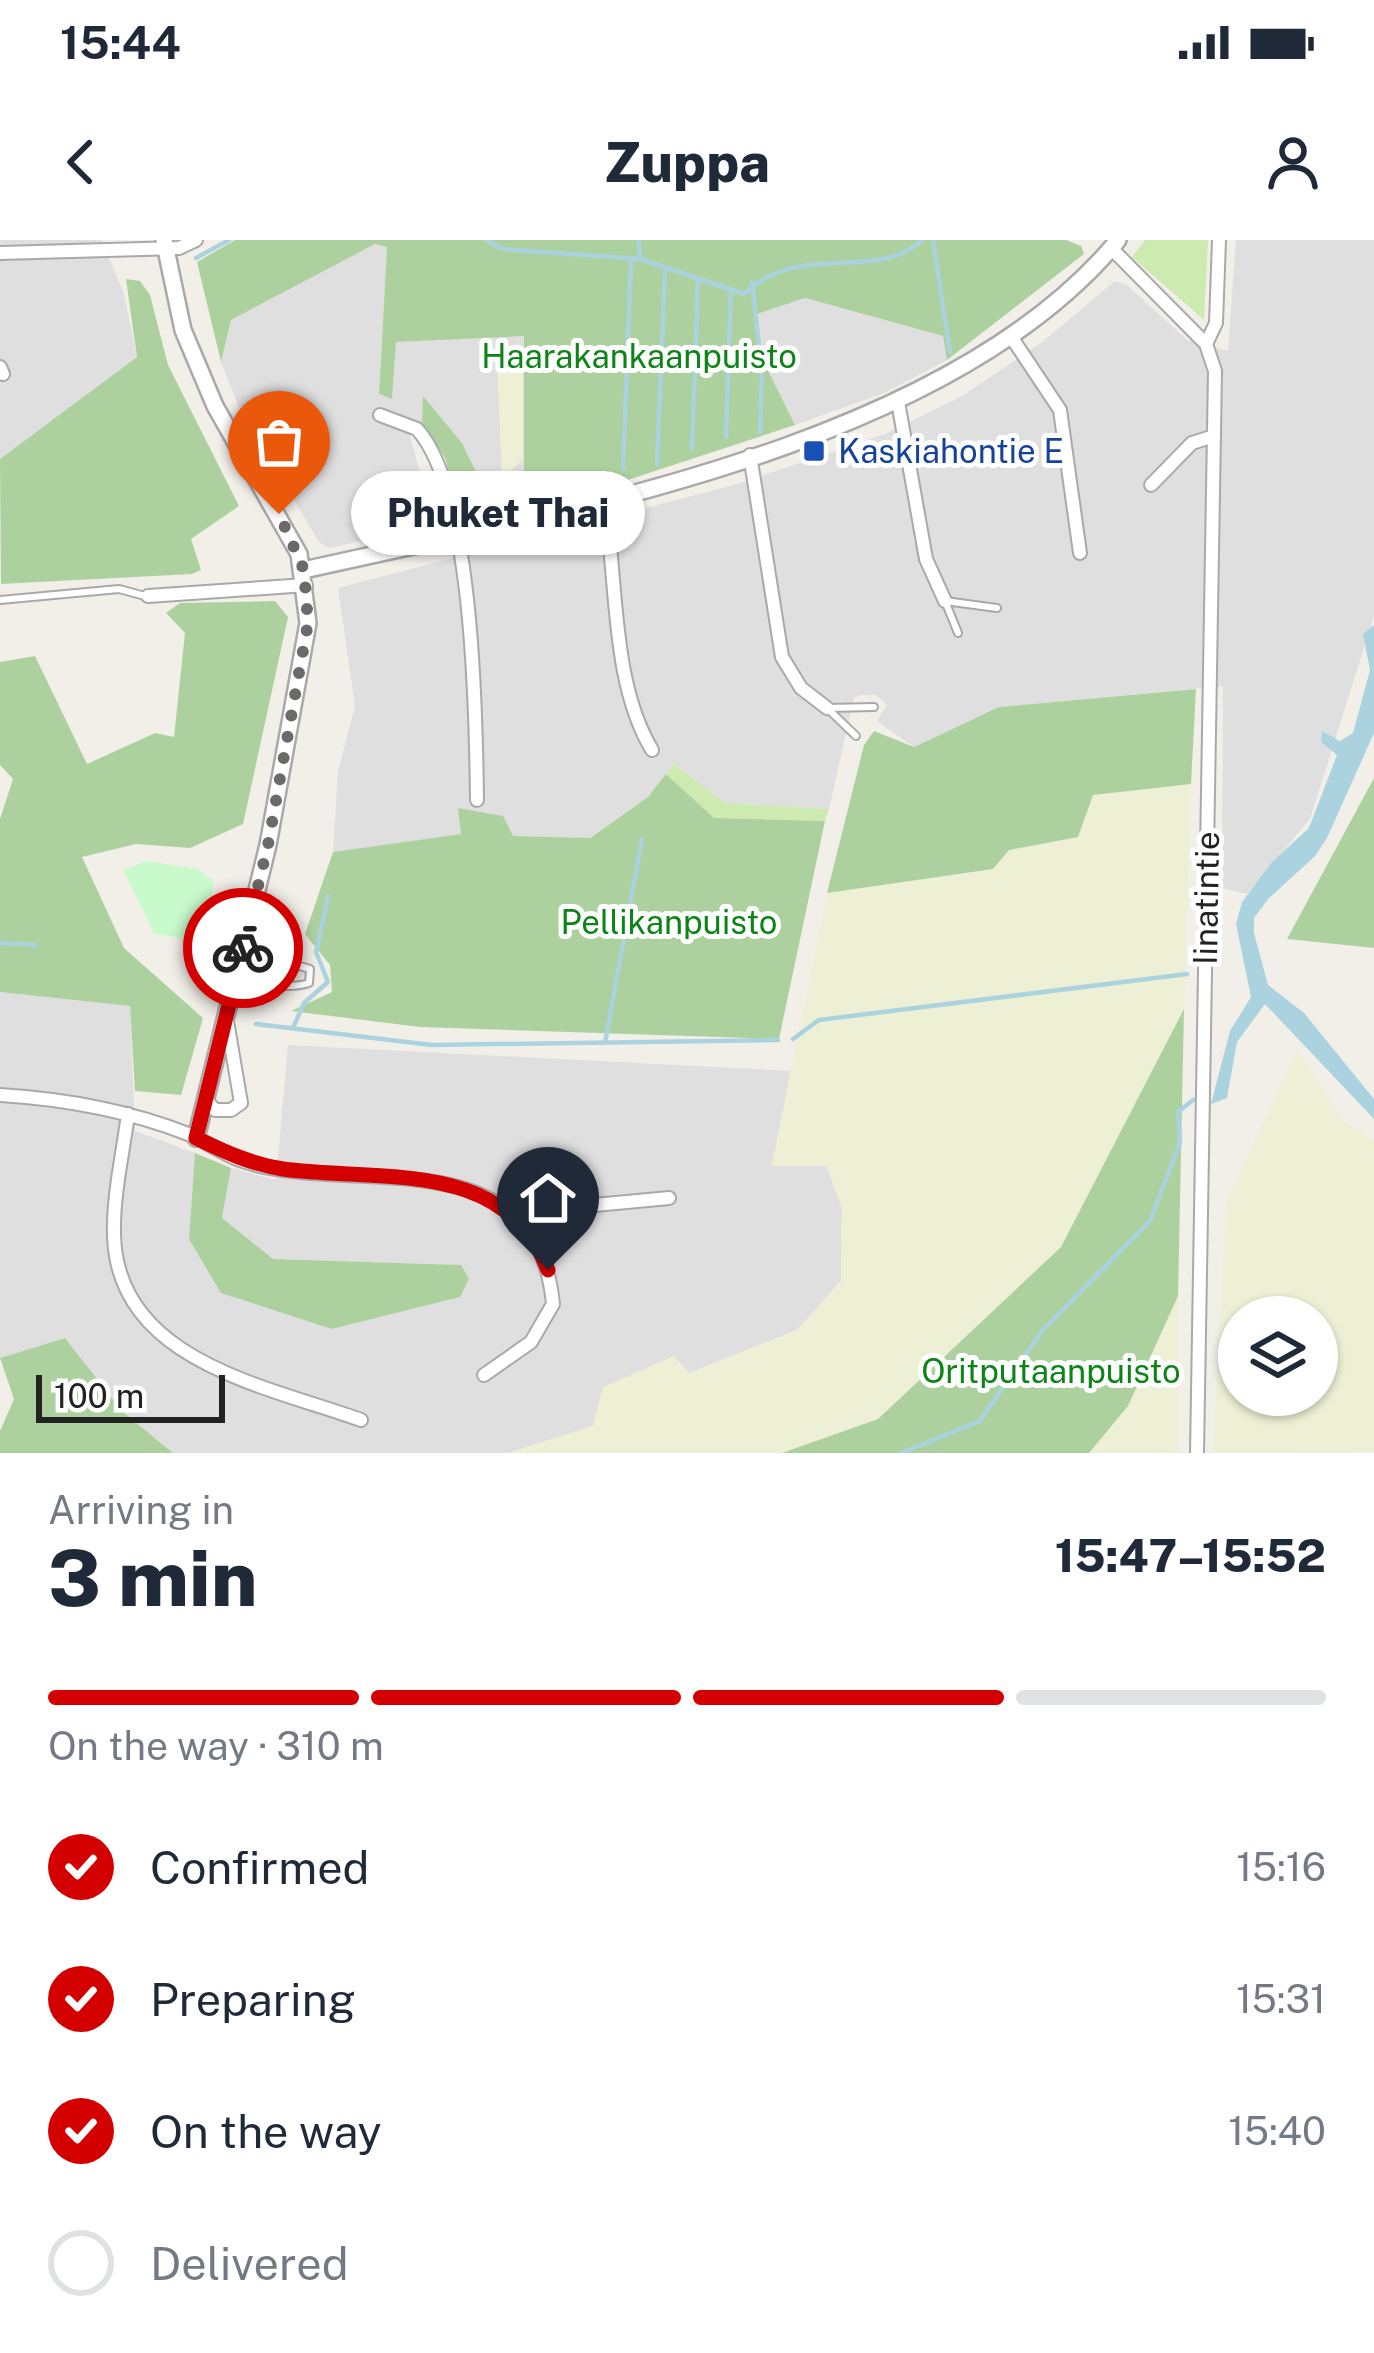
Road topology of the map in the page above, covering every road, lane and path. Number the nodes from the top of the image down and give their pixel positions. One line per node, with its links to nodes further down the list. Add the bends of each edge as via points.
1 (196, 240): 3 (street)
2 (1219, 240): 7 (street, Iinatintie, via 1216,323)
3 (165, 244): 5 (street); 16 (street, via 183,330)
4 (1114, 244): 6 (street); 7 (street)
5 (0, 253)
6 (1012, 338): 8 (street); 15 (street, via 1060,410)
7 (1206, 344): 10 (street, Iinatintie, via 1215,371)
8 (898, 402): 11 (street); 19 (street, via 926,559)
9 (380, 415): 14 (street, via 410,423 431,447 447,482)
10 (1214, 436): 12 (street, via 1192,443); 38 (street, Iinatintie)
11 (750, 455): 13 (street); 23 (street, via 782,657 801,688)
12 (1151, 485)
13 (604, 500): 14 (street); 25 (street, via 627,666)
14 (456, 537): 16 (street); 26 (street, via 476,711)
15 (1080, 553)
16 (305, 578): 17 (street); 27 (street, via 306,646)
17 (148, 596): 18 (lane, via 119,590)
18 (0, 600)
19 (945, 602): 20 (lane); 21 (lane)
20 (997, 608)
21 (958, 633)
22 (874, 706): 23 (lane)
23 (827, 708): 24 (lane)
24 (856, 736)
25 (652, 750)
26 (477, 800)
27 (236, 977): 28 (lane); 29 (street)
28 (286, 986): 28 (lane, via 309,983 310,969 296,965)
29 (227, 1019): 31 (street); 31 (street, via 241,1103 215,1110)
30 (0, 1094): 32 (street)
31 (206, 1100): 33 (street)
32 (128, 1114): 33 (street); 37 (street, via 113,1236 125,1288 147,1322 181,1354)
33 (196, 1138): 35 (street, via 284,1169 447,1180)
34 (669, 1198): 35 (street)
35 (510, 1213): 36 (street, via 541,1251 553,1304 531,1342)
36 (484, 1375)
37 (361, 1420)
38 (1197, 1453)

